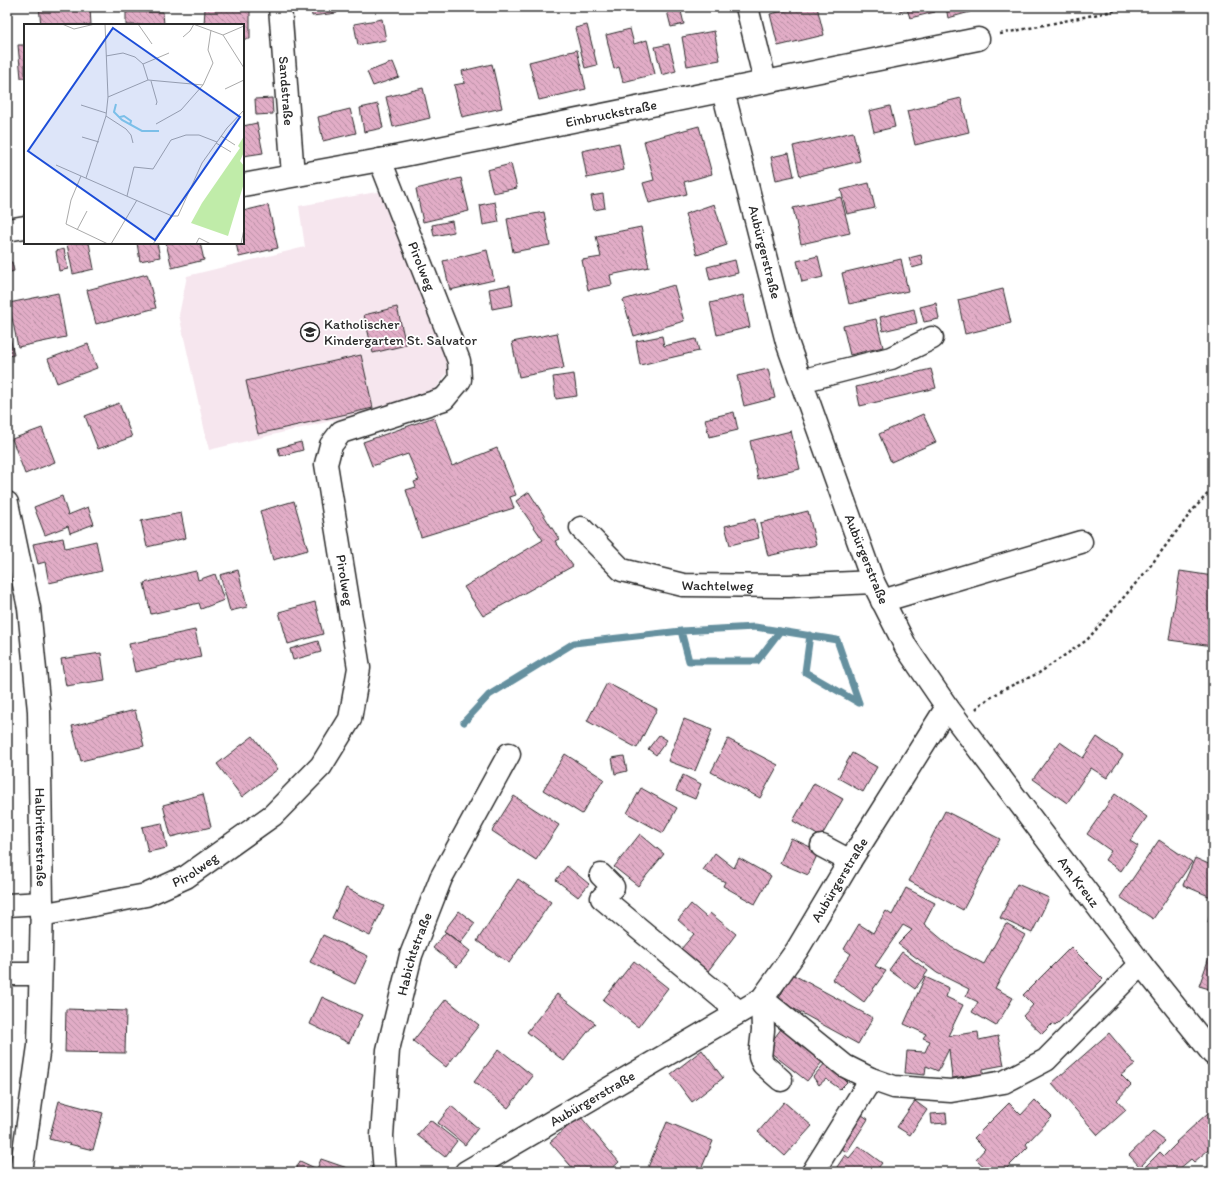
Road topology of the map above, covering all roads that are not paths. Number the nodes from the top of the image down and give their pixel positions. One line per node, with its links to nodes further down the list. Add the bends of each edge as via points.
1 (280, 7): 7 (street, Sandstraße)
2 (747, 7): 4 (street)
3 (978, 39): 4 (street, Einbruckstraße)
4 (765, 81): 5 (street, Einbruckstraße)
5 (723, 91): 6 (street, Einbruckstraße); 12 (street, Aubürgerstraße, via 787,342)
6 (380, 160): 7 (street, Einbruckstraße); 23 (street, Pirolweg, via 459,361 460,380 444,399 341,432 331,445 326,464 359,668 350,719 321,766 273,815 186,877 146,895)
7 (293, 175): 8 (street, Einbruckstraße)
8 (244, 185)
9 (24, 226): 10 (street)
10 (7, 230)
11 (932, 338): 12 (street, via 891,358)
12 (801, 381): 16 (street, Aubürgerstraße)
13 (7, 503): 23 (street, Halbritterstraße, via 29,608 39,711)
14 (581, 528): 16 (street, Wachtelweg, via 622,570 683,585 789,586)
15 (1082, 542): 16 (street, Wachtelweg)
16 (878, 591): 17 (street, Aubürgerstraße, via 906,647)
17 (953, 716): 20 (street, Aubürgerstraße); 24 (street, Am Kreuz)
18 (509, 754): 33 (street, Habichtstraße, via 441,878 411,955 388,1050 382,1136)
19 (822, 846): 20 (street)
20 (850, 861): 27 (street, Aubürgerstraße, via 797,950)
21 (601, 875): 28 (street, via 613,887 602,898)
22 (7, 905): 23 (street, Pirolweg)
23 (41, 909): 26 (street, Halbritterstraße)
24 (1141, 964): 29 (street, Am Kreuz); 30 (street, via 1046,1060 1004,1082 951,1091 894,1087)
25 (7, 974): 26 (street)
26 (40, 974): 32 (street, Halbritterstraße, via 39,1046)
27 (762, 999): 28 (street, Aubürgerstraße); 30 (street, via 845,1066); 31 (street, via 763,1030 760,1057 763,1064)
28 (739, 1012): 34 (street, Aubürgerstraße)
29 (1213, 1054)
30 (871, 1079): 35 (street)
31 (781, 1080)
32 (21, 1172)
33 (385, 1172)
34 (466, 1172)
35 (813, 1172)

